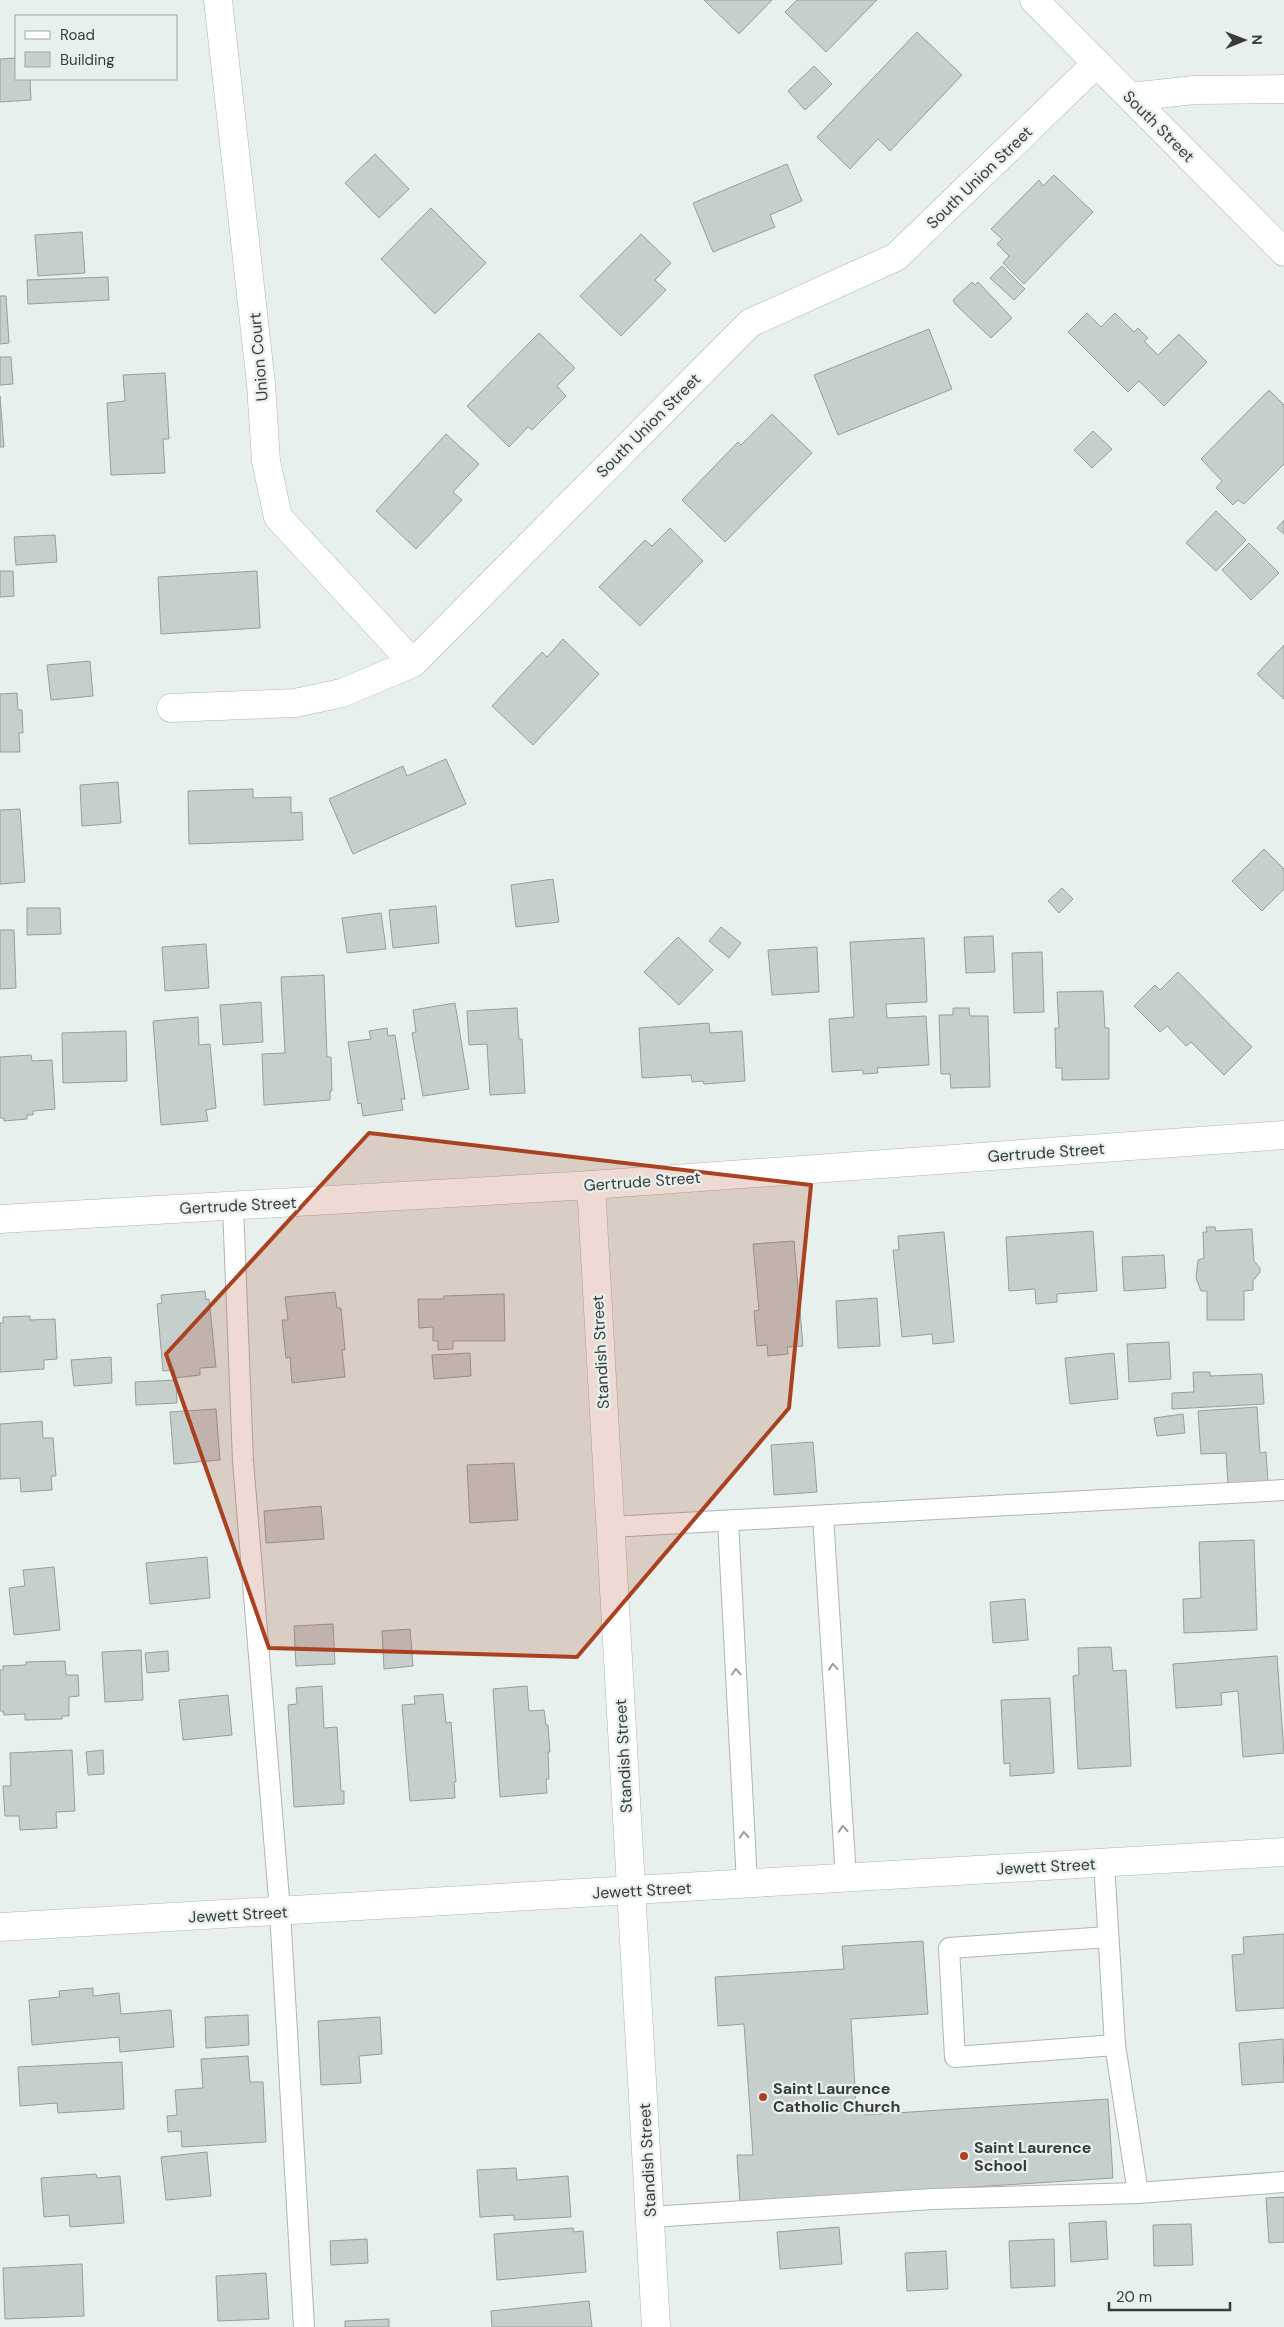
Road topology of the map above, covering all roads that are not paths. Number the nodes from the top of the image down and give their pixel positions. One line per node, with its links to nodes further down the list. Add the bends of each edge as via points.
1 (218, 0): 7 (street, Union Court, via 261,384 266,461 278,517)
2 (1034, 0): 3 (street, South Street)
3 (1097, 63): 5 (street, South Street); 7 (street, South Union Street, via 896,257 750,323)
4 (1284, 89): 5 (street, via 1194,90)
5 (1131, 97): 6 (street, South Street)
6 (1284, 252)
7 (412, 663): 8 (street, South Union Street, via 342,693 295,704)
8 (171, 708)
9 (1284, 1136): 10 (street, Gertrude Street)
10 (591, 1185): 11 (street, Gertrude Street); 16 (street, Standish Street)
11 (233, 1206): 12 (street, Gertrude Street); 22 (lane, via 243,1461)
12 (0, 1219)
13 (1284, 1490): 14 (lane)
14 (823, 1516): 15 (lane); 19 (lane, one-way to 14)
15 (728, 1521): 16 (lane); 20 (lane, one-way to 15)
16 (610, 1527): 21 (street, Standish Street)
17 (1284, 1852): 18 (street, Jewett Street)
18 (1104, 1862): 19 (street, Jewett Street); 24 (lane)
19 (846, 1878): 20 (street, Jewett Street)
20 (747, 1883): 21 (street, Jewett Street)
21 (631, 1890): 22 (street, Jewett Street); 28 (street, Standish Street)
22 (280, 1911): 23 (street, Jewett Street); 29 (lane)
23 (0, 1928)
24 (1108, 1937): 25 (lane); 25 (lane, via 949,1948 955,2057)
25 (1115, 2045): 27 (lane)
26 (1284, 2182): 27 (lane)
27 (1138, 2193): 28 (lane, via 933,2199)
28 (650, 2217): 30 (street, Standish Street)
29 (304, 2327)
30 (656, 2327)

